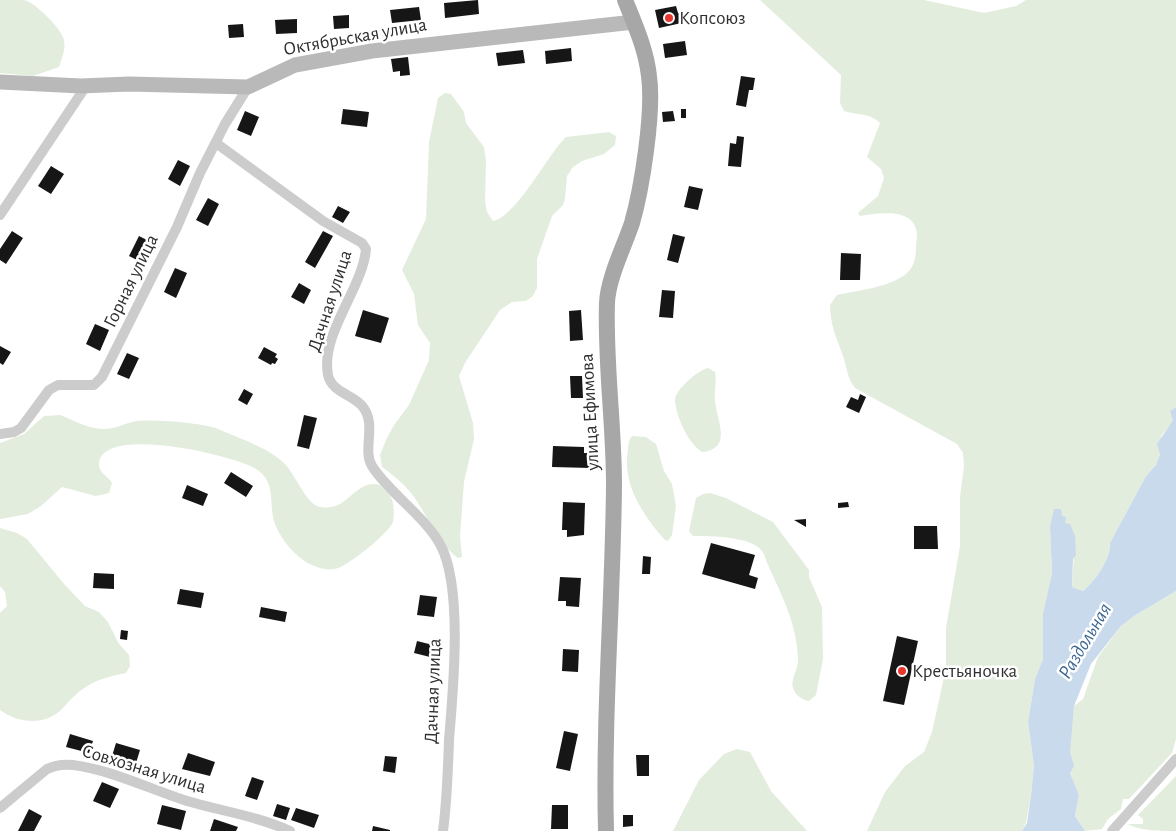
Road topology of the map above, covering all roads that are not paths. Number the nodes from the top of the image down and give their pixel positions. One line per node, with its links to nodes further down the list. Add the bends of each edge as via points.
1 (625, 0): 2 (main road, улица Ефимова)
2 (634, 22): 5 (street, Октябрьская улица, via 372,50 295,65); 13 (main road, улица Ефимова, via 644,48 650,79 648,128 632,221 607,300 606,358 614,483 605,762)
3 (0, 82): 4 (street, Октябрьская улица)
4 (86, 86): 5 (street, Октябрьская улица); 7 (street)
5 (248, 87): 6 (street, Горная улица)
6 (216, 143): 8 (street, Горная улица, via 178,227 102,377 94,385 58,385 49,390 21,428); 12 (street, Дачная улица, via 323,221 362,243 366,249 362,269 337,325 328,374 331,384 360,403 368,416 370,464 440,544 449,564 454,671)
7 (0, 214)
8 (0, 434)
9 (1176, 759): 14 (street)
10 (0, 808): 11 (street, Совхозная улица, via 47,769 72,764 189,802 266,821)
11 (290, 831)
12 (443, 831)
13 (606, 831)
14 (1112, 831)

